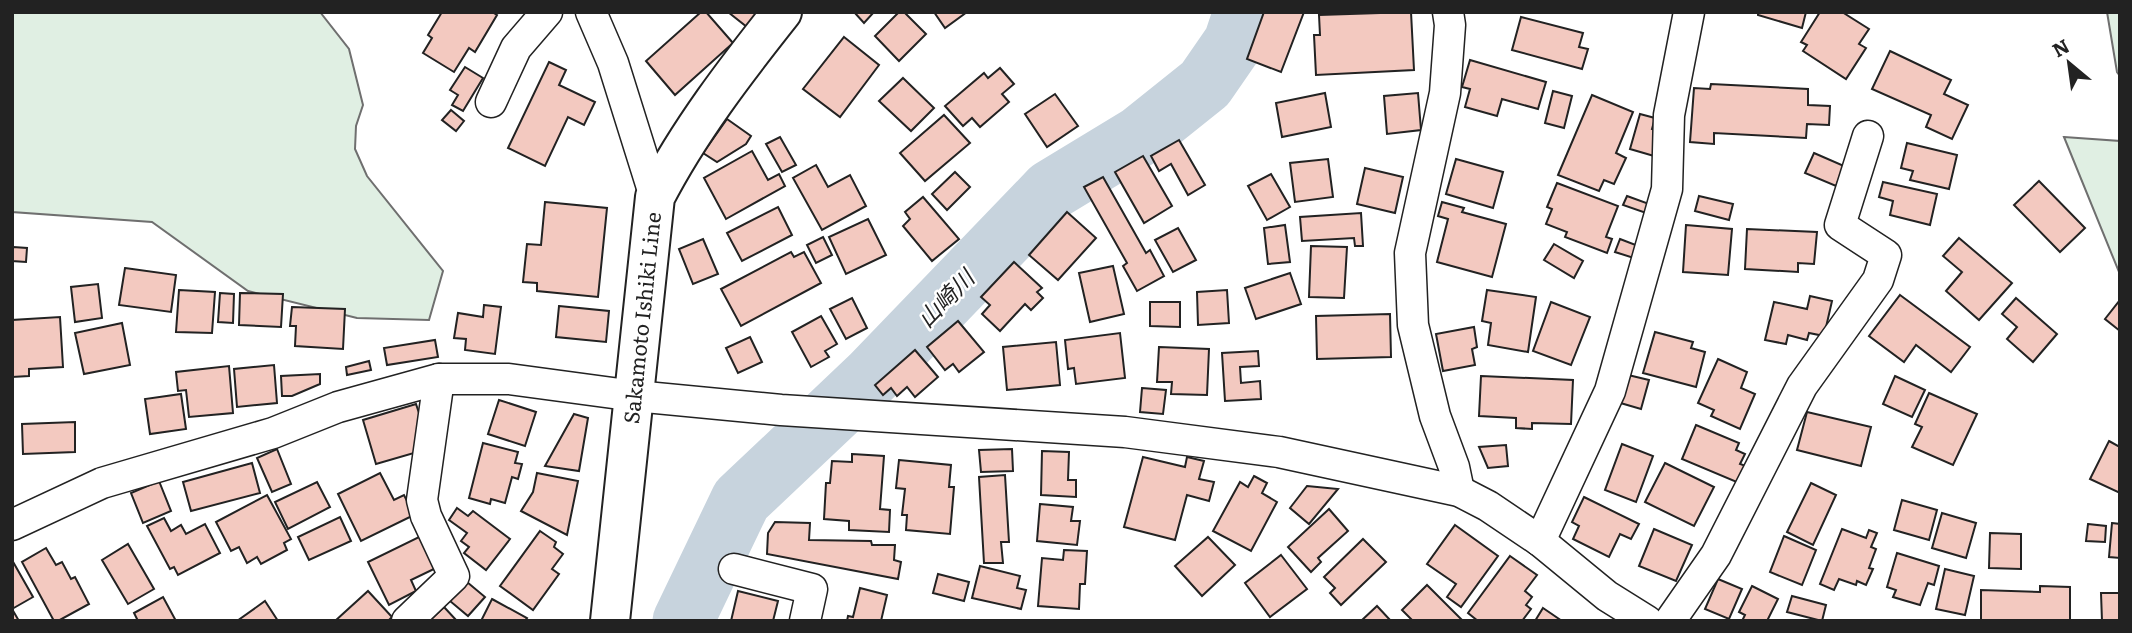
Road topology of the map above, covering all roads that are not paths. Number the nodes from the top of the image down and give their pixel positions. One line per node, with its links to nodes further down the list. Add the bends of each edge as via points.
1 (547, 12): 6 (street, via 516,48)
2 (591, 12): 8 (street, via 613,63)
3 (782, 12): 8 (main road, Sakamoto Ishiki Line, via 676,157)
4 (1448, 12): 11 (street, via 1445,93 1410,253 1413,325)
5 (1689, 12): 13 (street, via 1669,115 1667,189 1626,337 1610,391)
6 (491, 102)
7 (1868, 136): 19 (street, via 1840,225 1886,255 1878,280 1802,386 1716,555)
8 (655, 197): 10 (main road, Sakamoto Ishiki Line)
9 (439, 379): 10 (street, via 509,379); 12 (street, via 102,483); 15 (street, via 422,500 454,576)
10 (635, 396): 11 (street, via 1199,440 1279,452); 16 (main road, Sakamoto Ishiki Line)
11 (1458, 491): 13 (street)
12 (12, 525)
13 (1540, 541): 18 (street, via 1607,596)
14 (734, 569): 17 (street, via 812,589)
15 (407, 621)
16 (610, 621)
17 (805, 621)
18 (1647, 621)
19 (1670, 621)

